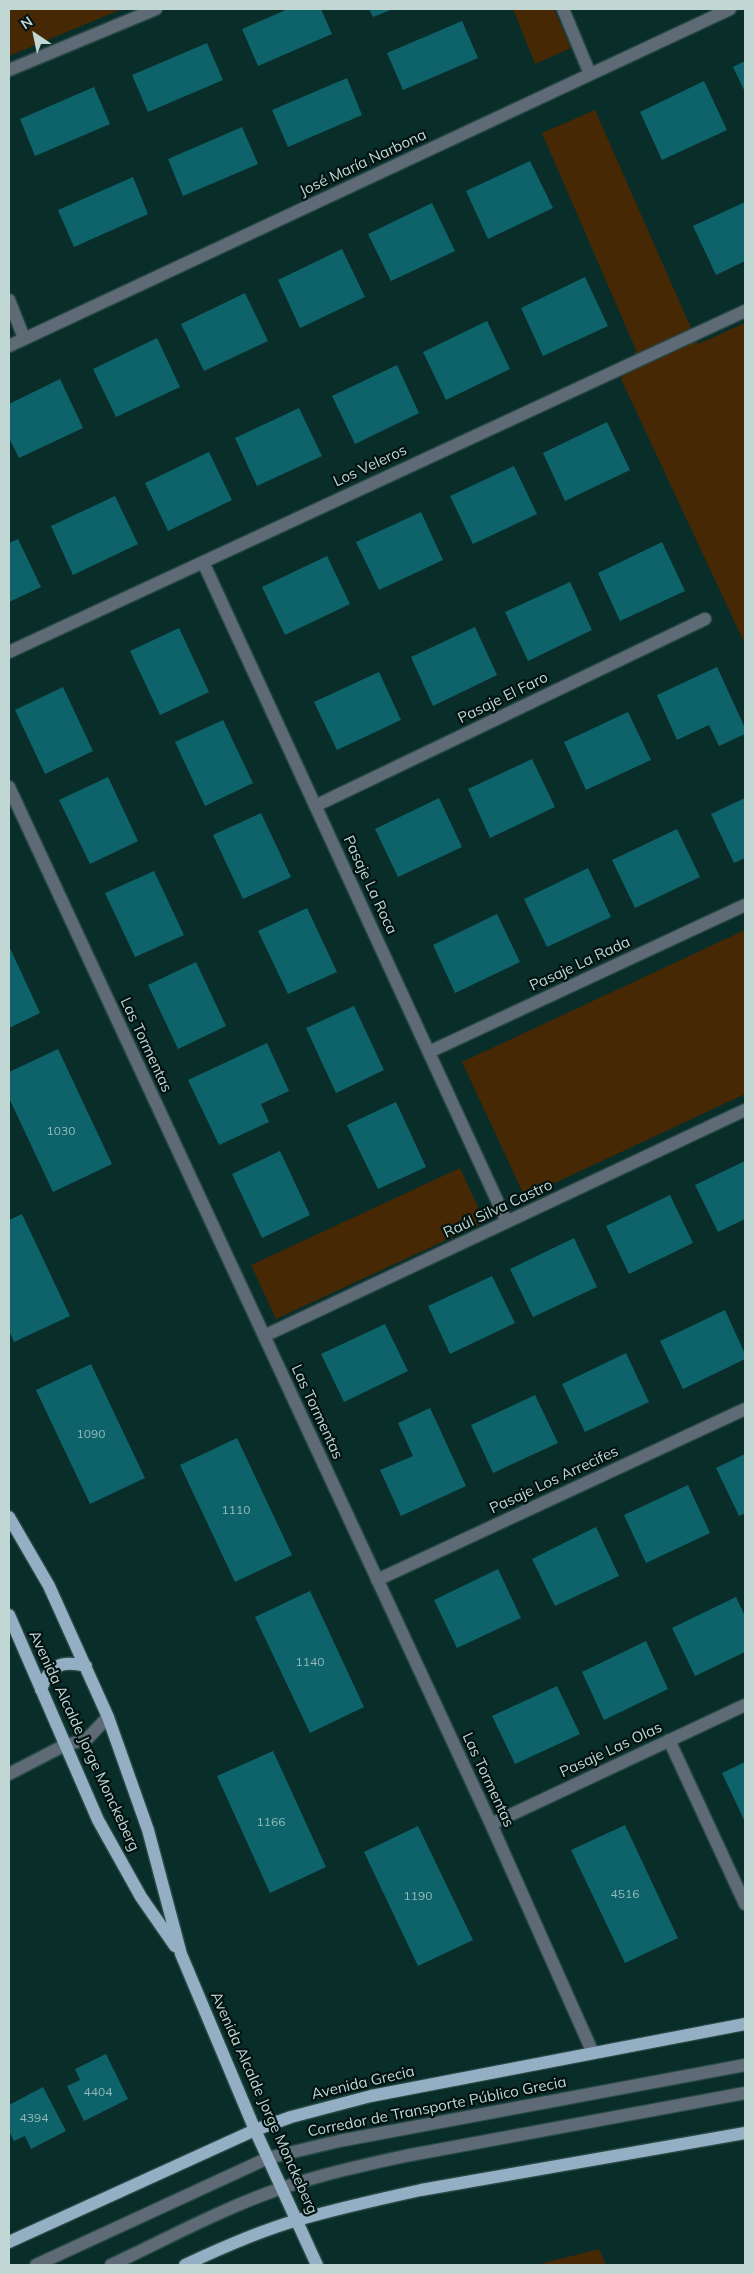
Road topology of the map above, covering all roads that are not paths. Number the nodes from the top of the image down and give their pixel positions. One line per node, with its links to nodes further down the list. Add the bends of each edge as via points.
1 (156, 9): 4 (street)
2 (563, 9): 5 (street)
3 (730, 9): 5 (street, José María Narbona)
4 (9, 70)
5 (590, 74): 8 (street, José María Narbona)
6 (9, 300): 8 (street)
7 (745, 311): 10 (street, Los Veleros)
8 (24, 338): 9 (street, José María Narbona)
9 (9, 346)
10 (203, 562): 12 (street, Los Veleros); 14 (street, Pasaje La Roca)
11 (705, 619): 14 (street, Pasaje El Faro)
12 (9, 652)
13 (9, 787): 19 (street, Las Tormentas)
14 (315, 806): 16 (street, Pasaje La Roca)
15 (745, 905): 16 (street, Pasaje La Rada)
16 (429, 1052): 18 (street, Pasaje La Roca)
17 (745, 1110): 18 (street, Raúl Silva Castro)
18 (507, 1222): 19 (street, Raúl Silva Castro)
19 (264, 1336): 22 (street, Las Tormentas)
20 (745, 1409): 22 (street, Pasaje Los Arrecifes)
21 (9, 1517): 24 (main road, Avenida Alcalde Jorge Monckeberg, via 48,1586)
22 (377, 1580): 31 (street, Las Tormentas)
23 (9, 1615): 25 (main road, Avenida Alcalde Jorge Monckeberg)
24 (86, 1666): 25 (main road, via 72,1663 53,1668 45,1677); 27 (main road, Avenida Alcalde Jorge Monckeberg)
25 (41, 1690): 29 (main road, Avenida Alcalde Jorge Monckeberg)
26 (745, 1705): 28 (street, Pasaje Las Olas)
27 (108, 1717): 29 (street, via 86,1740); 33 (main road, Avenida Alcalde Jorge Monckeberg, via 148,1830)
28 (670, 1740): 31 (street, Pasaje Las Olas); 32 (street)
29 (65, 1745): 30 (street); 33 (main road, Avenida Alcalde Jorge Monckeberg, via 116,1853 141,1897)
30 (9, 1774)
31 (491, 1824): 35 (street, Las Tormentas)
32 (745, 1904)
33 (181, 1954): 38 (main road, Avenida Alcalde Jorge Monckeberg)
34 (745, 2024): 35 (main road, Avenida Grecia)
35 (593, 2053): 38 (main road, Avenida Grecia, via 371,2096 291,2117)
36 (745, 2065): 40 (street, Corredor de Transporte Público Grecia, via 339,2141)
37 (745, 2093): 41 (street, via 405,2156)
38 (256, 2130): 40 (main road, Avenida Alcalde Jorge Monckeberg); 43 (main road, Avenida Grecia)
39 (745, 2132): 42 (main road, via 421,2190)
40 (268, 2158): 41 (main road, Avenida Alcalde Jorge Monckeberg); 44 (street, Corredor de Transporte Público Grecia)
41 (282, 2188): 42 (main road, Avenida Alcalde Jorge Monckeberg); 45 (street)
42 (297, 2220): 46 (main road, via 255,2234); 47 (main road, Avenida Alcalde Jorge Monckeberg)
43 (9, 2242)
44 (36, 2265)
45 (111, 2265)
46 (184, 2265)
47 (317, 2265)

